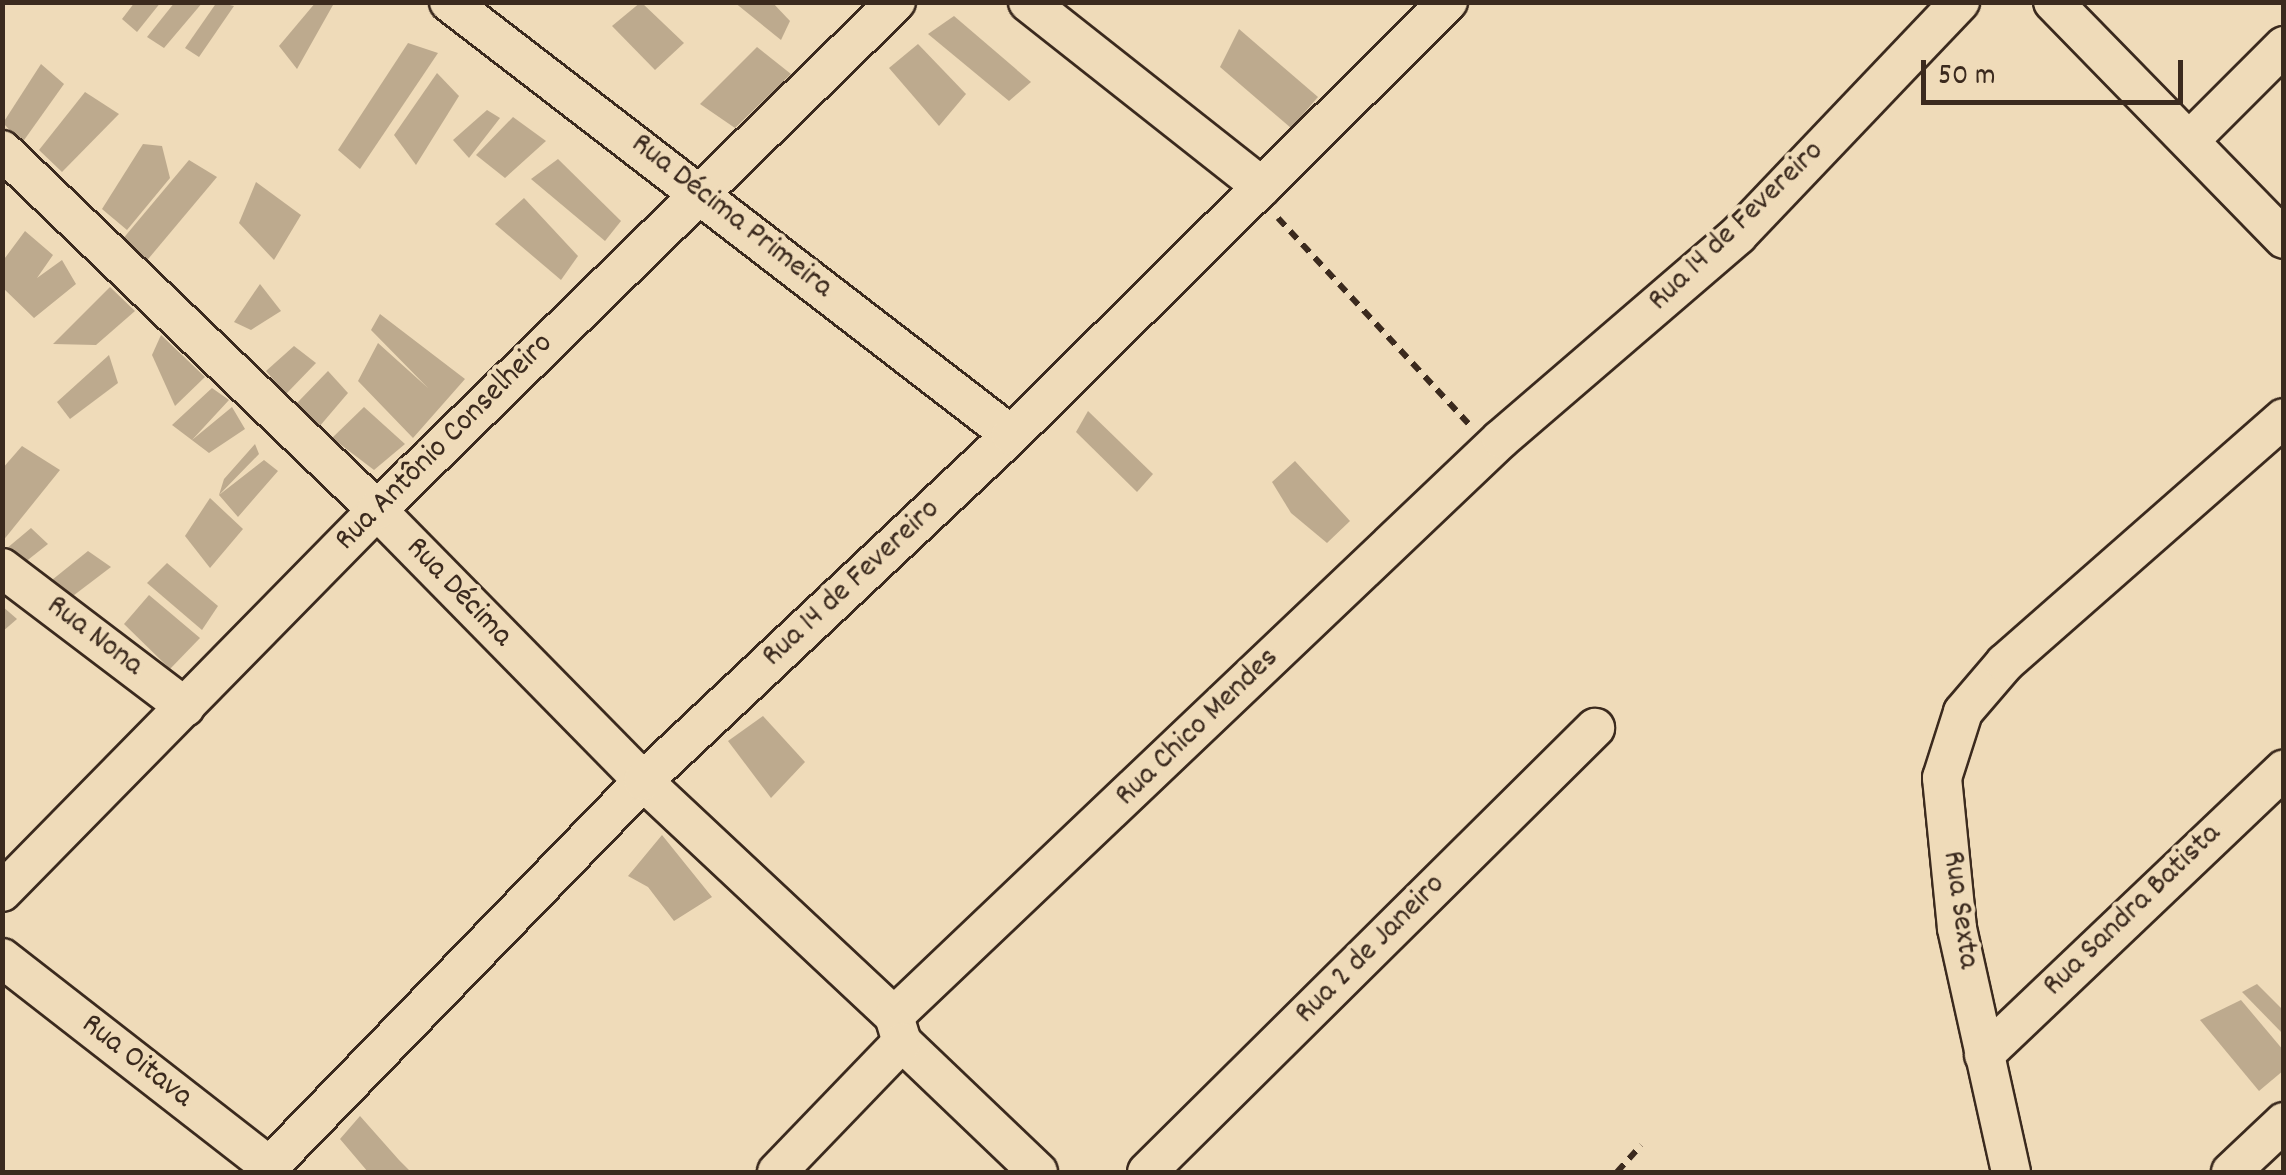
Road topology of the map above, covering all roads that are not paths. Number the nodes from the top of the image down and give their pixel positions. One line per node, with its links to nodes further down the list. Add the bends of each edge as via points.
1 (449, 2): 10 (street, Rua Décima Primeira)
2 (896, 2): 10 (street, Rua Antônio Conselheiro)
3 (1028, 2): 11 (street)
4 (1448, 2): 11 (street, Rua 14 de Fevereiro)
5 (1960, 2): 15 (street, Rua 14 de Fevereiro, via 1738,235)
6 (2053, 2): 8 (street)
7 (2284, 46): 8 (street)
8 (2190, 140): 12 (street)
9 (2, 150): 16 (street, Rua Décima)
10 (699, 190): 14 (street, Rua Décima Primeira); 16 (street, Rua Antônio Conselheiro)
11 (1258, 190): 14 (street, Rua 14 de Fevereiro)
12 (2284, 239)
13 (2284, 418): 25 (street, Rua Sexta, via 2005,663 1963,712 1942,778 1958,928)
14 (1011, 435): 21 (street, Rua 14 de Fevereiro)
15 (1496, 443): 24 (street, Rua Chico Mendes)
16 (377, 510): 18 (street, Rua Antônio Conselheiro); 21 (street, Rua Décima)
17 (2, 568): 18 (street, Rua Nona)
18 (185, 707): 22 (street, Rua Antônio Conselheiro)
19 (1595, 728): 30 (street, Rua 2 de Janeiro)
20 (2284, 769): 25 (street, Rua Sandra Batista)
21 (643, 782): 24 (street, Rua Décima); 27 (street, Rua 14 de Fevereiro)
22 (2, 892)
23 (2, 958): 27 (street, Rua Oitava)
24 (898, 1029): 28 (street, Rua Chico Mendes); 29 (street)
25 (1984, 1055): 31 (street, Rua Sexta)
26 (2284, 1122): 32 (street)
27 (267, 1170)
28 (776, 1172)
29 (1038, 1172)
30 (1147, 1172)
31 (2011, 1172)
32 (2231, 1172)

